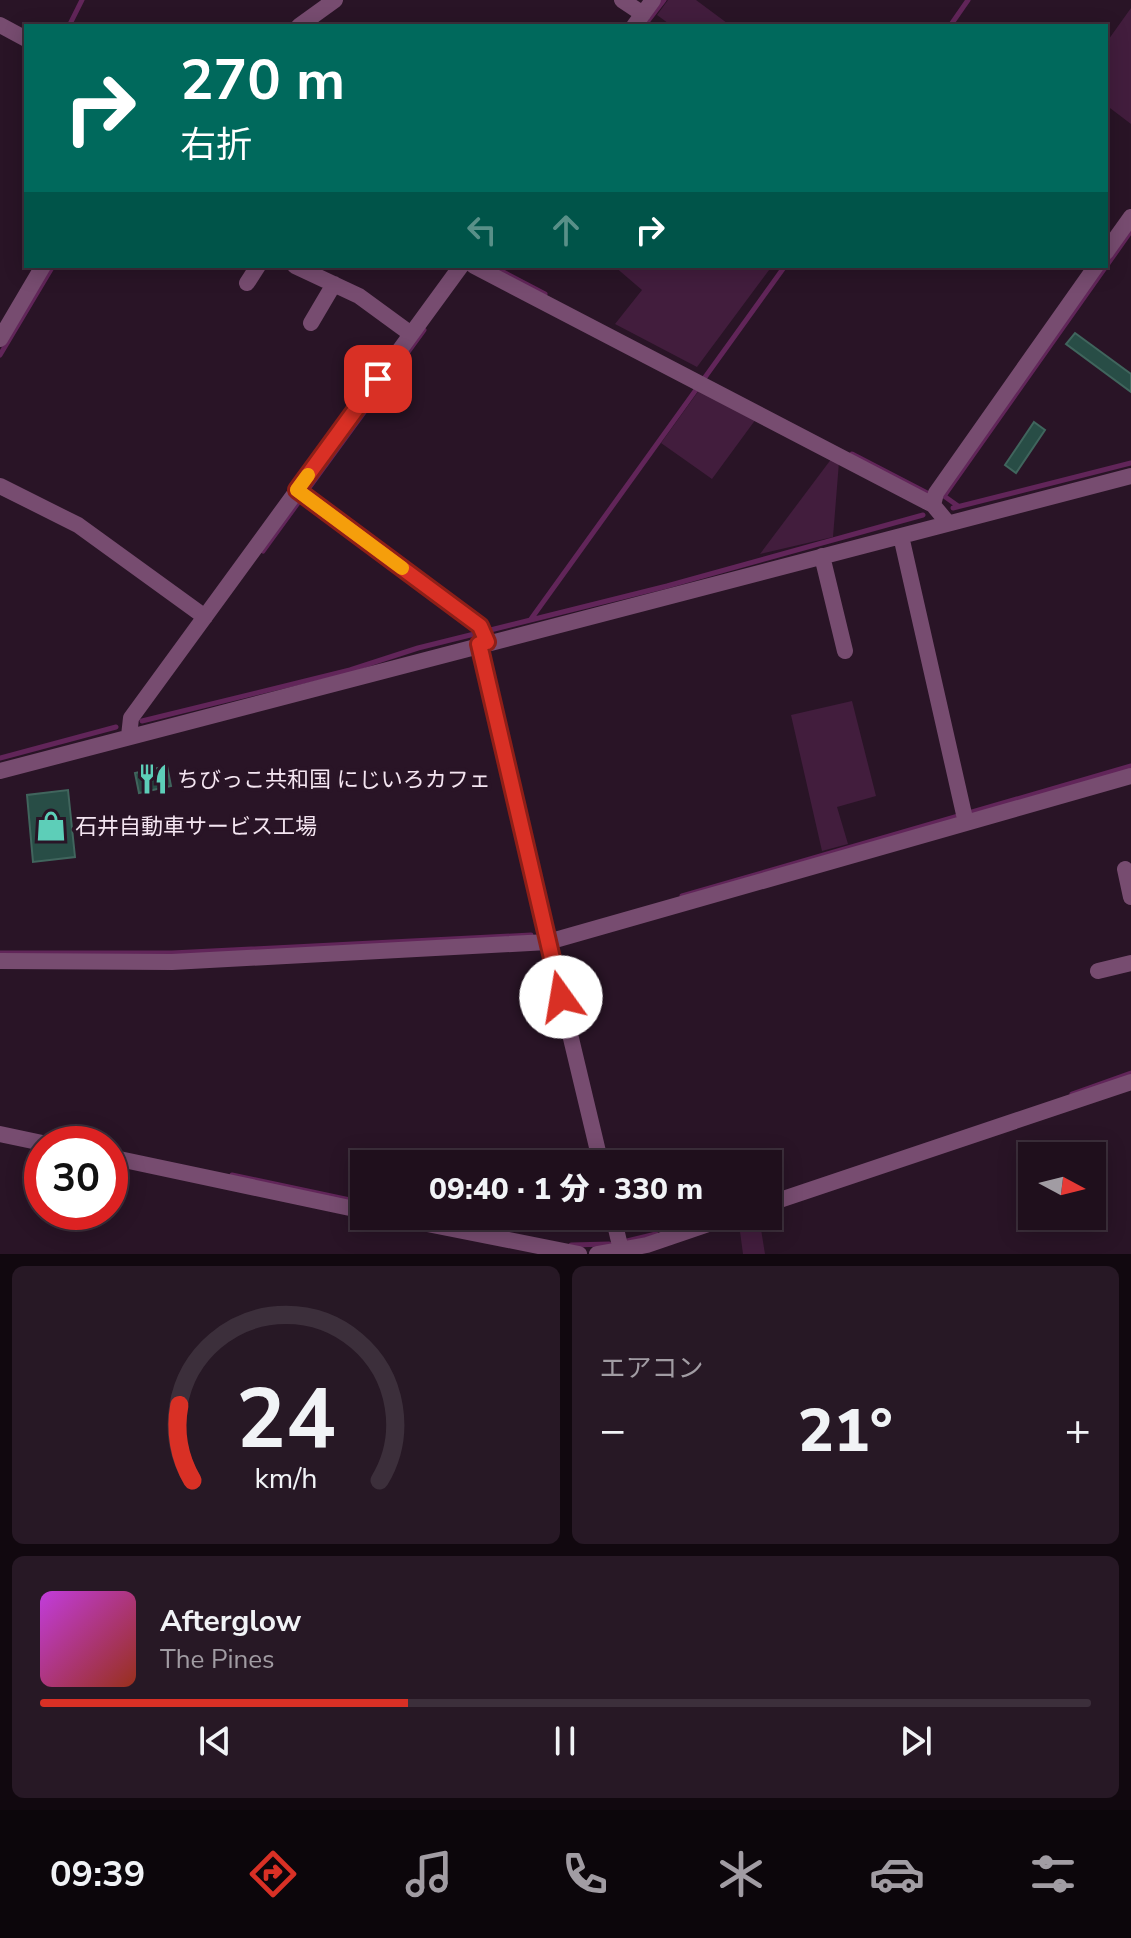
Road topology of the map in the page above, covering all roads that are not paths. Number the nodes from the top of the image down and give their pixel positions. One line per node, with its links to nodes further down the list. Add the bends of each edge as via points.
1 (335, 0): 5 (street)
2 (622, 0): 4 (street)
3 (653, 0): 4 (street)
4 (639, 20)
5 (302, 24)
6 (0, 25): 7 (street)
7 (24, 38)
8 (1131, 217): 9 (street)
9 (1108, 249)
10 (42, 268): 20 (street)
11 (257, 268): 16 (street)
12 (299, 268): 17 (street)
13 (460, 268): 19 (street)
14 (478, 268): 24 (street)
15 (1095, 268): 24 (street)
16 (247, 283)
17 (334, 284): 18 (street); 19 (street)
18 (311, 323)
19 (411, 334): 23 (street)
20 (0, 339)
21 (1131, 476): 25 (street)
22 (0, 486): 28 (street, via 78,525)
23 (297, 490): 28 (street); 29 (street, via 480,626)
24 (934, 499): 25 (street)
25 (948, 523): 26 (street)
26 (901, 536): 27 (street); 34 (street)
27 (822, 556): 29 (street); 30 (street)
28 (205, 617): 31 (street, via 131,718)
29 (483, 643): 31 (street); 37 (street)
30 (845, 651)
31 (129, 736): 32 (street)
32 (0, 771)
33 (1131, 776): 34 (street)
34 (965, 817): 37 (street)
35 (1125, 869): 36 (street)
36 (1131, 897)
37 (548, 942): 38 (street, via 172,962); 44 (street)
38 (0, 961)
39 (1131, 963): 40 (street)
40 (1098, 971)
41 (1131, 1082): 46 (street)
42 (0, 1134): 43 (street)
43 (24, 1139)
44 (598, 1150)
45 (128, 1161): 47 (street)
46 (782, 1199)
47 (350, 1208)
48 (458, 1230): 52 (street)
49 (616, 1230): 51 (street)
50 (678, 1230): 51 (street)
51 (620, 1245): 53 (street)
52 (579, 1254)
53 (597, 1254)

